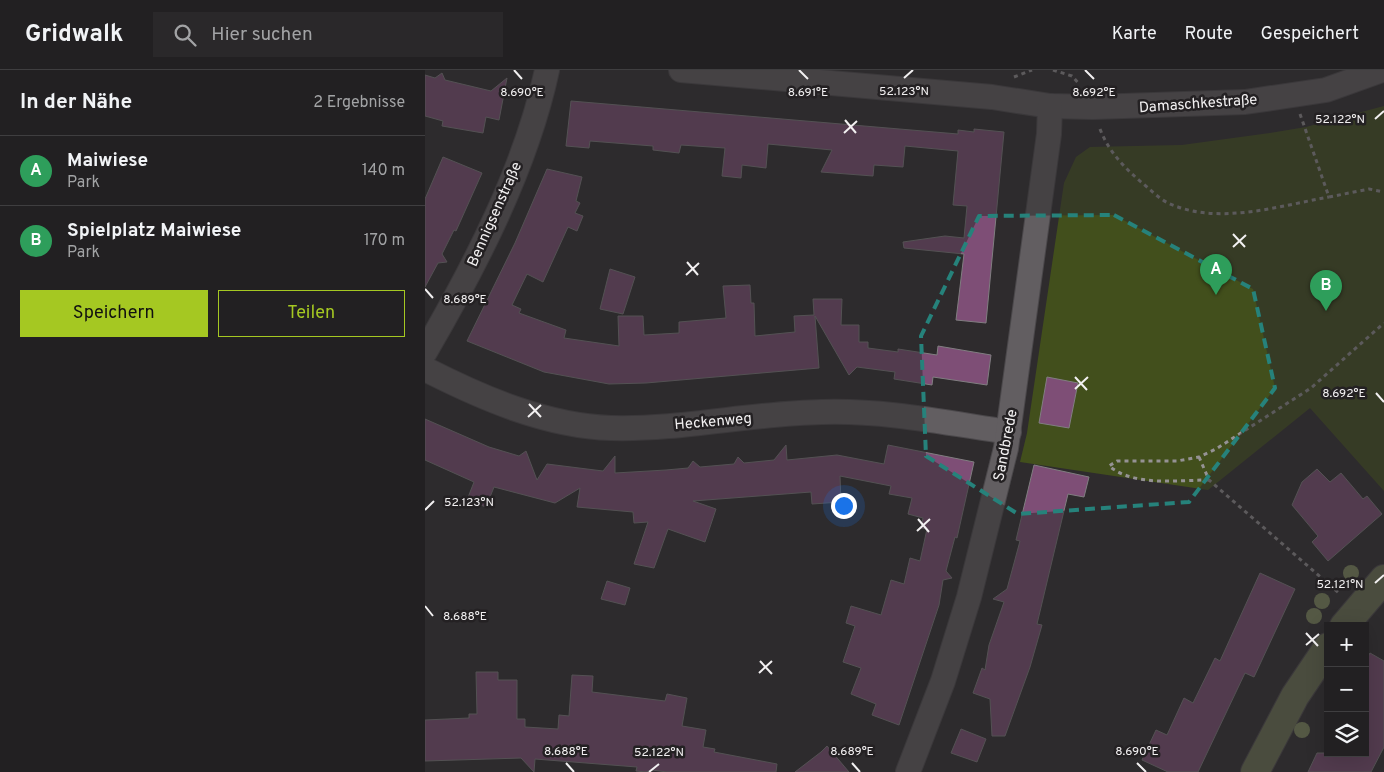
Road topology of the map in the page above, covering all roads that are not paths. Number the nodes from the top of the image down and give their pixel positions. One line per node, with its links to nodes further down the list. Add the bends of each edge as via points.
1 (547, 70): 5 (street, Bennigsenstraße, via 543,92 504,198)
2 (681, 70): 4 (street, Damaschkestraße, via 992,97)
3 (1382, 70): 4 (street, Damaschkestraße, via 1326,90 1245,102 1140,107)
4 (1050, 106): 7 (street, Sandbrede, via 1049,134)
5 (425, 352)
6 (425, 369): 7 (street, Heckenweg, via 505,404 578,425 644,427 820,412 870,412)
7 (1009, 432): 11 (street, Sandbrede, via 969,597 943,681)
8 (1384, 579): 9 (main road)
9 (1350, 617)
10 (1324, 653): 12 (main road, via 1295,696)
11 (908, 772)
12 (1255, 772)

